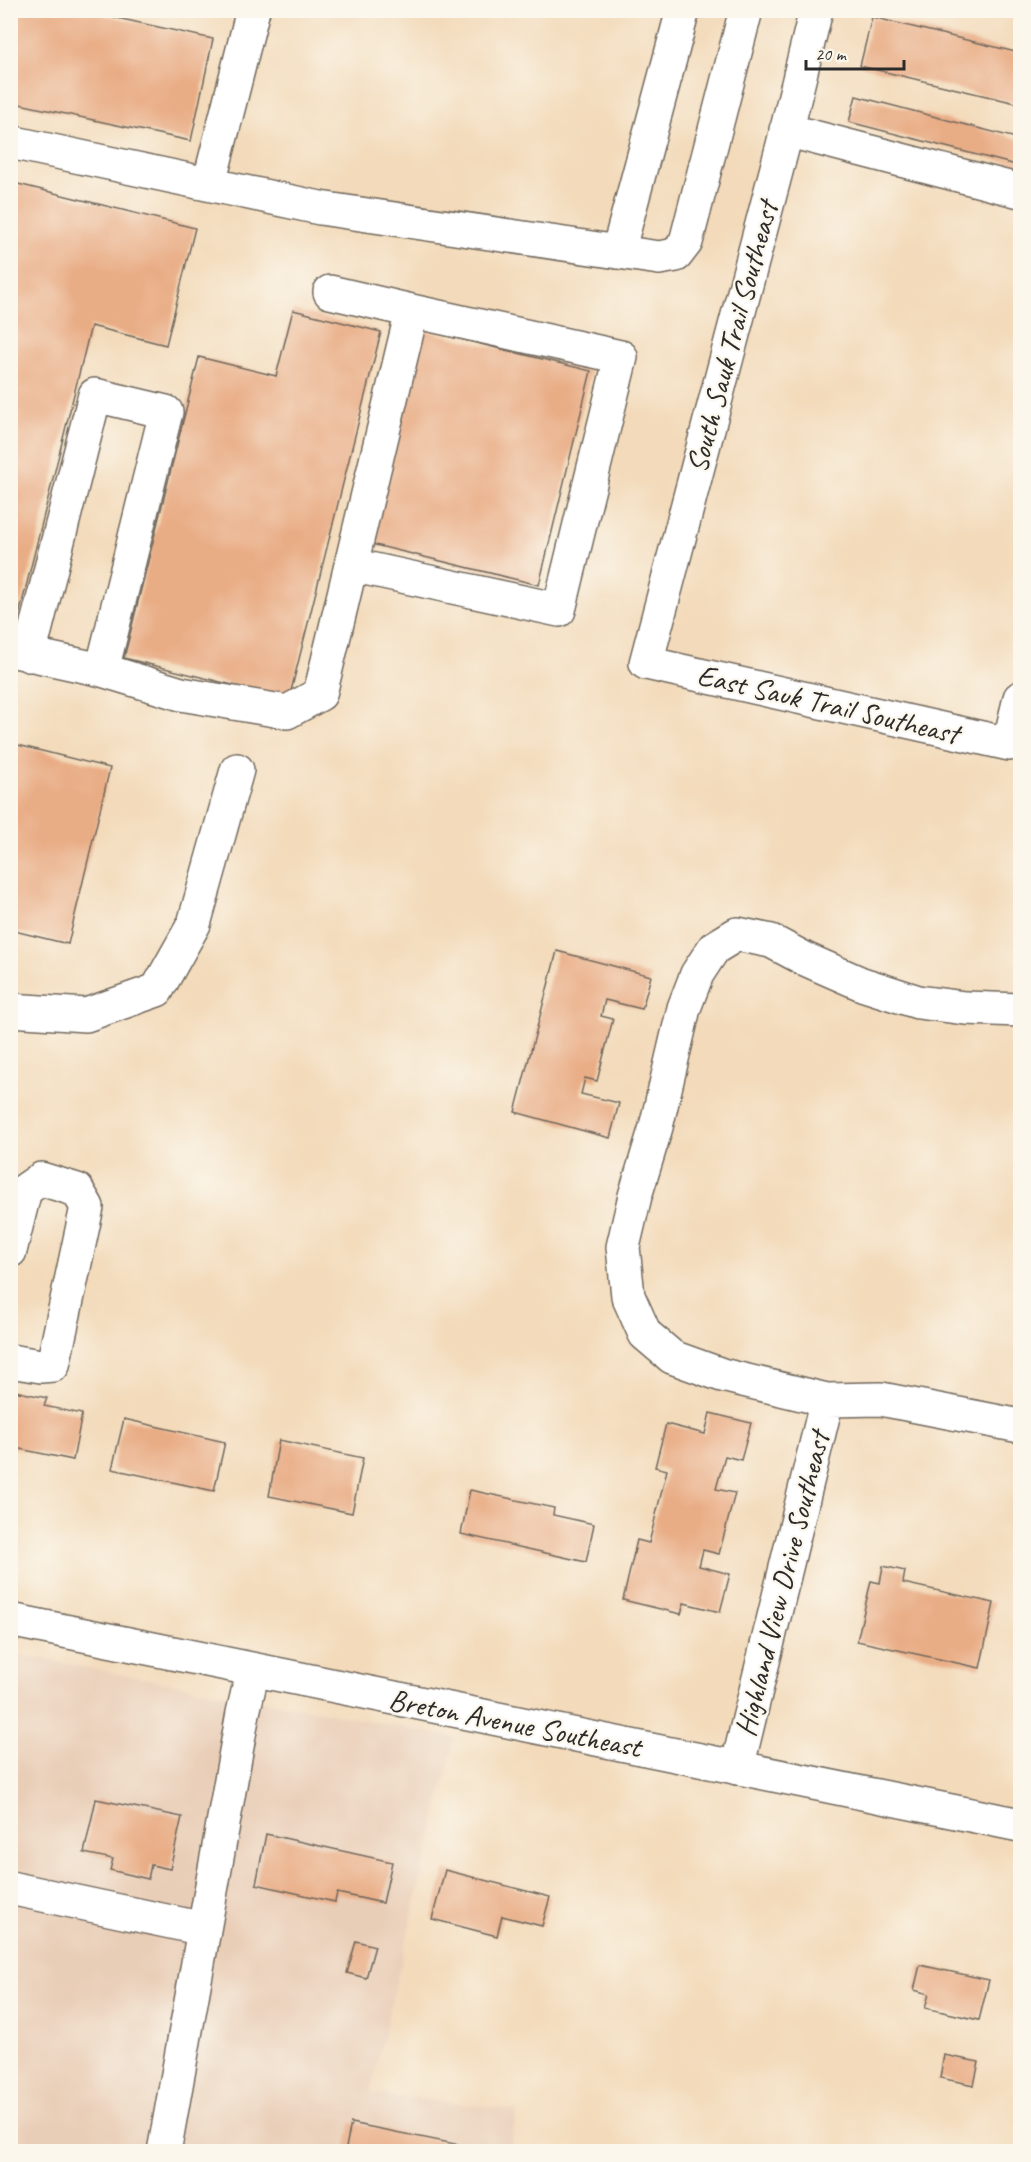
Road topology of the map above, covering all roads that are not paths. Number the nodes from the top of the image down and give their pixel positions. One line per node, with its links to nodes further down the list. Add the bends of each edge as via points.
1 (253, 10): 7 (street)
2 (683, 10): 9 (street)
3 (746, 10): 9 (street, via 686,242 676,255 659,258)
4 (816, 10): 5 (street, South Sauk Trail Southeast)
5 (786, 130): 8 (street); 14 (street, South Sauk Trail Southeast)
6 (10, 142): 7 (street)
7 (209, 184): 9 (street, via 320,208)
8 (1020, 191)
9 (618, 252)
10 (330, 292): 11 (street)
11 (412, 311): 12 (street); 12 (street, via 621,357 559,610)
12 (351, 565): 15 (street, via 320,694 287,712 181,694)
13 (20, 653): 15 (street); 15 (street, via 95,395 166,412)
14 (646, 663): 16 (street, East Sauk Trail Southeast, via 1009,744)
15 (102, 670)
16 (1020, 698)
17 (237, 770): 18 (street, via 194,924 157,990 86,1015)
18 (10, 1010)
19 (1020, 1010): 22 (street, via 918,1002 862,984 771,941 737,934 714,948 697,974 684,1008 623,1247 628,1296 645,1334 672,1357 722,1375)
20 (10, 1251): 21 (street, via 25,1190 41,1179 77,1190 87,1207 53,1365)
21 (10, 1361)
22 (827, 1400): 23 (street, via 881,1399); 26 (street, Highland View Drive Southeast)
23 (1020, 1426)
24 (10, 1620): 25 (street, Breton Avenue Southeast)
25 (253, 1670): 26 (street, Breton Avenue Southeast); 29 (street)
26 (737, 1768): 27 (street, Breton Avenue Southeast)
27 (1020, 1825)
28 (10, 1888): 29 (street)
29 (204, 1929): 30 (street)
30 (164, 2151)

